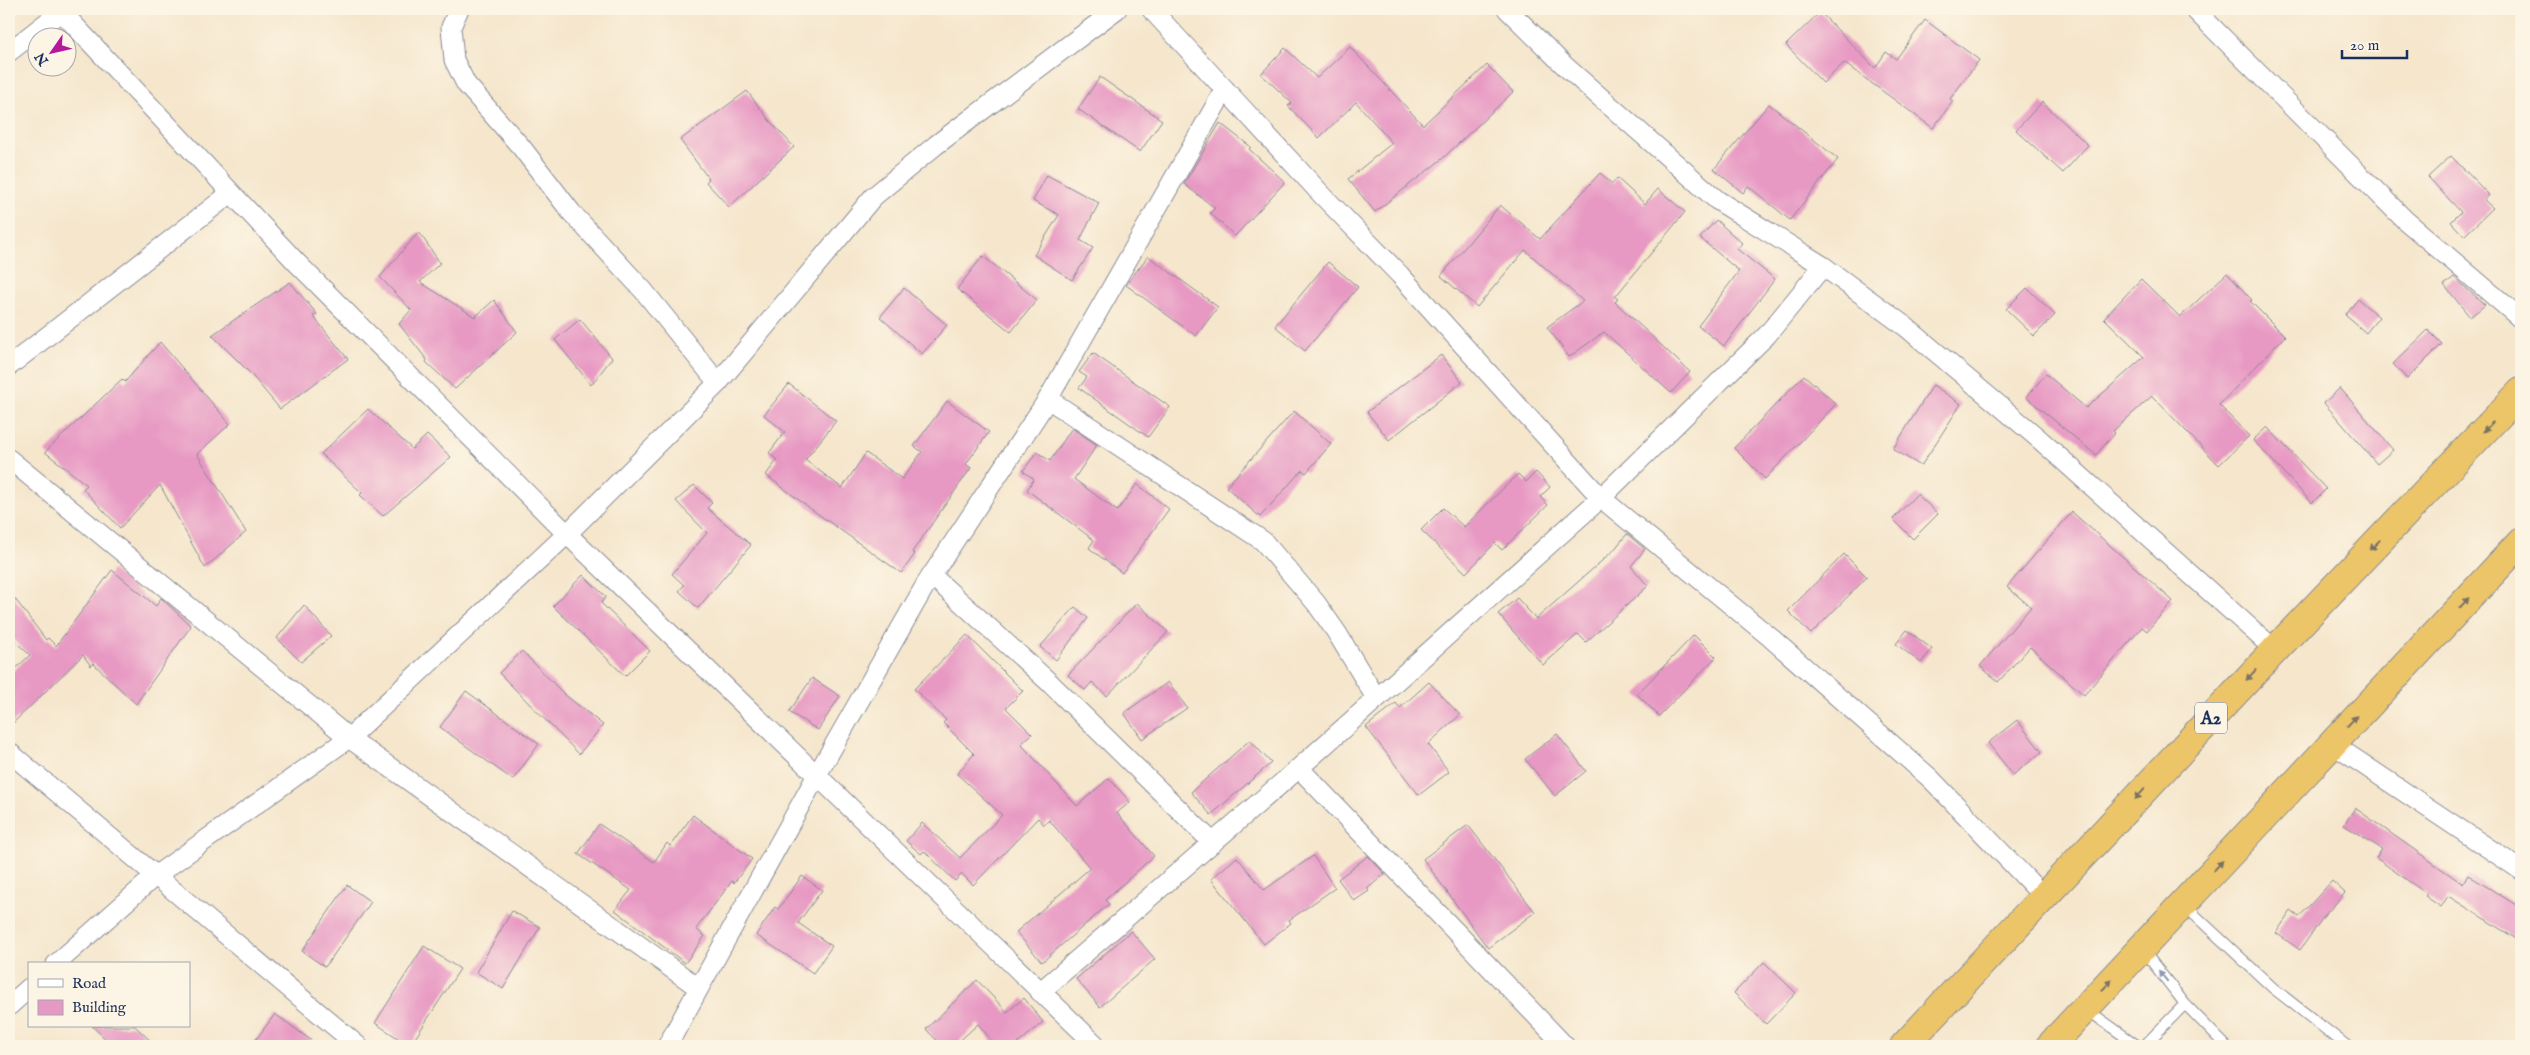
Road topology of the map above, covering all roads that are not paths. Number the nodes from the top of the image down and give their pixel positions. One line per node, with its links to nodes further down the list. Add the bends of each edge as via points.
1 (459, 9): 13 (street, via 451,26 454,60 466,84 522,148 571,212 644,290)
2 (1117, 9): 13 (street, via 936,145 874,197 817,261)
3 (1151, 9): 8 (street)
4 (1507, 9): 10 (street, via 1566,67 1717,200)
5 (2194, 9): 11 (street, via 2406,220)
6 (62, 10): 7 (street); 9 (street)
7 (9, 52)
8 (1225, 89): 15 (street); 17 (street, via 1400,275)
9 (231, 193): 12 (street); 18 (street, via 296,263)
10 (1823, 266): 17 (street, via 1767,335); 21 (street, via 1906,327 2038,438)
11 (2521, 318)
12 (9, 366)
13 (718, 383): 18 (street)
14 (2521, 392): 21 (highway, A2, one-way to 21)
15 (1048, 399): 20 (street); 22 (street, via 1263,540 1321,610)
16 (9, 459): 23 (street)
17 (1601, 498): 22 (street); 31 (street, via 1772,638 1932,779)
18 (567, 534): 23 (street); 27 (street)
19 (2521, 542): 24 (highway, one-way to 19)
20 (931, 575): 27 (street); 28 (street, via 1050,684)
21 (2275, 650): 31 (highway, A2, one-way to 31)
22 (1376, 698): 26 (street)
23 (349, 738): 30 (street); 35 (street)
24 (2331, 743): 29 (street); 32 (highway, one-way to 24)
25 (9, 752): 30 (street)
26 (1299, 768): 28 (street); 44 (street)
27 (817, 775): 35 (street); 37 (street)
28 (1213, 843): 37 (street)
29 (2521, 870)
30 (155, 876): 34 (street); 41 (street)
31 (2044, 897): 45 (highway, A2)
32 (2183, 904): 33 (highway); 50 (lane, via 2273,988)
33 (2141, 948): 38 (lane, one-way to 33); 40 (highway, one-way to 33)
34 (58, 962)
35 (699, 988): 42 (street)
36 (28, 989): 39 (street)
37 (1040, 992): 43 (street)
38 (2185, 1004): 48 (lane); 49 (lane)
39 (9, 1006)
40 (2085, 1009): 46 (highway); 47 (lane)
41 (358, 1046)
42 (667, 1046)
43 (1097, 1046)
44 (1564, 1046)
45 (1904, 1046)
46 (2050, 1046)
47 (2138, 1046)
48 (2144, 1046)
49 (2226, 1046)
50 (2348, 1046)

